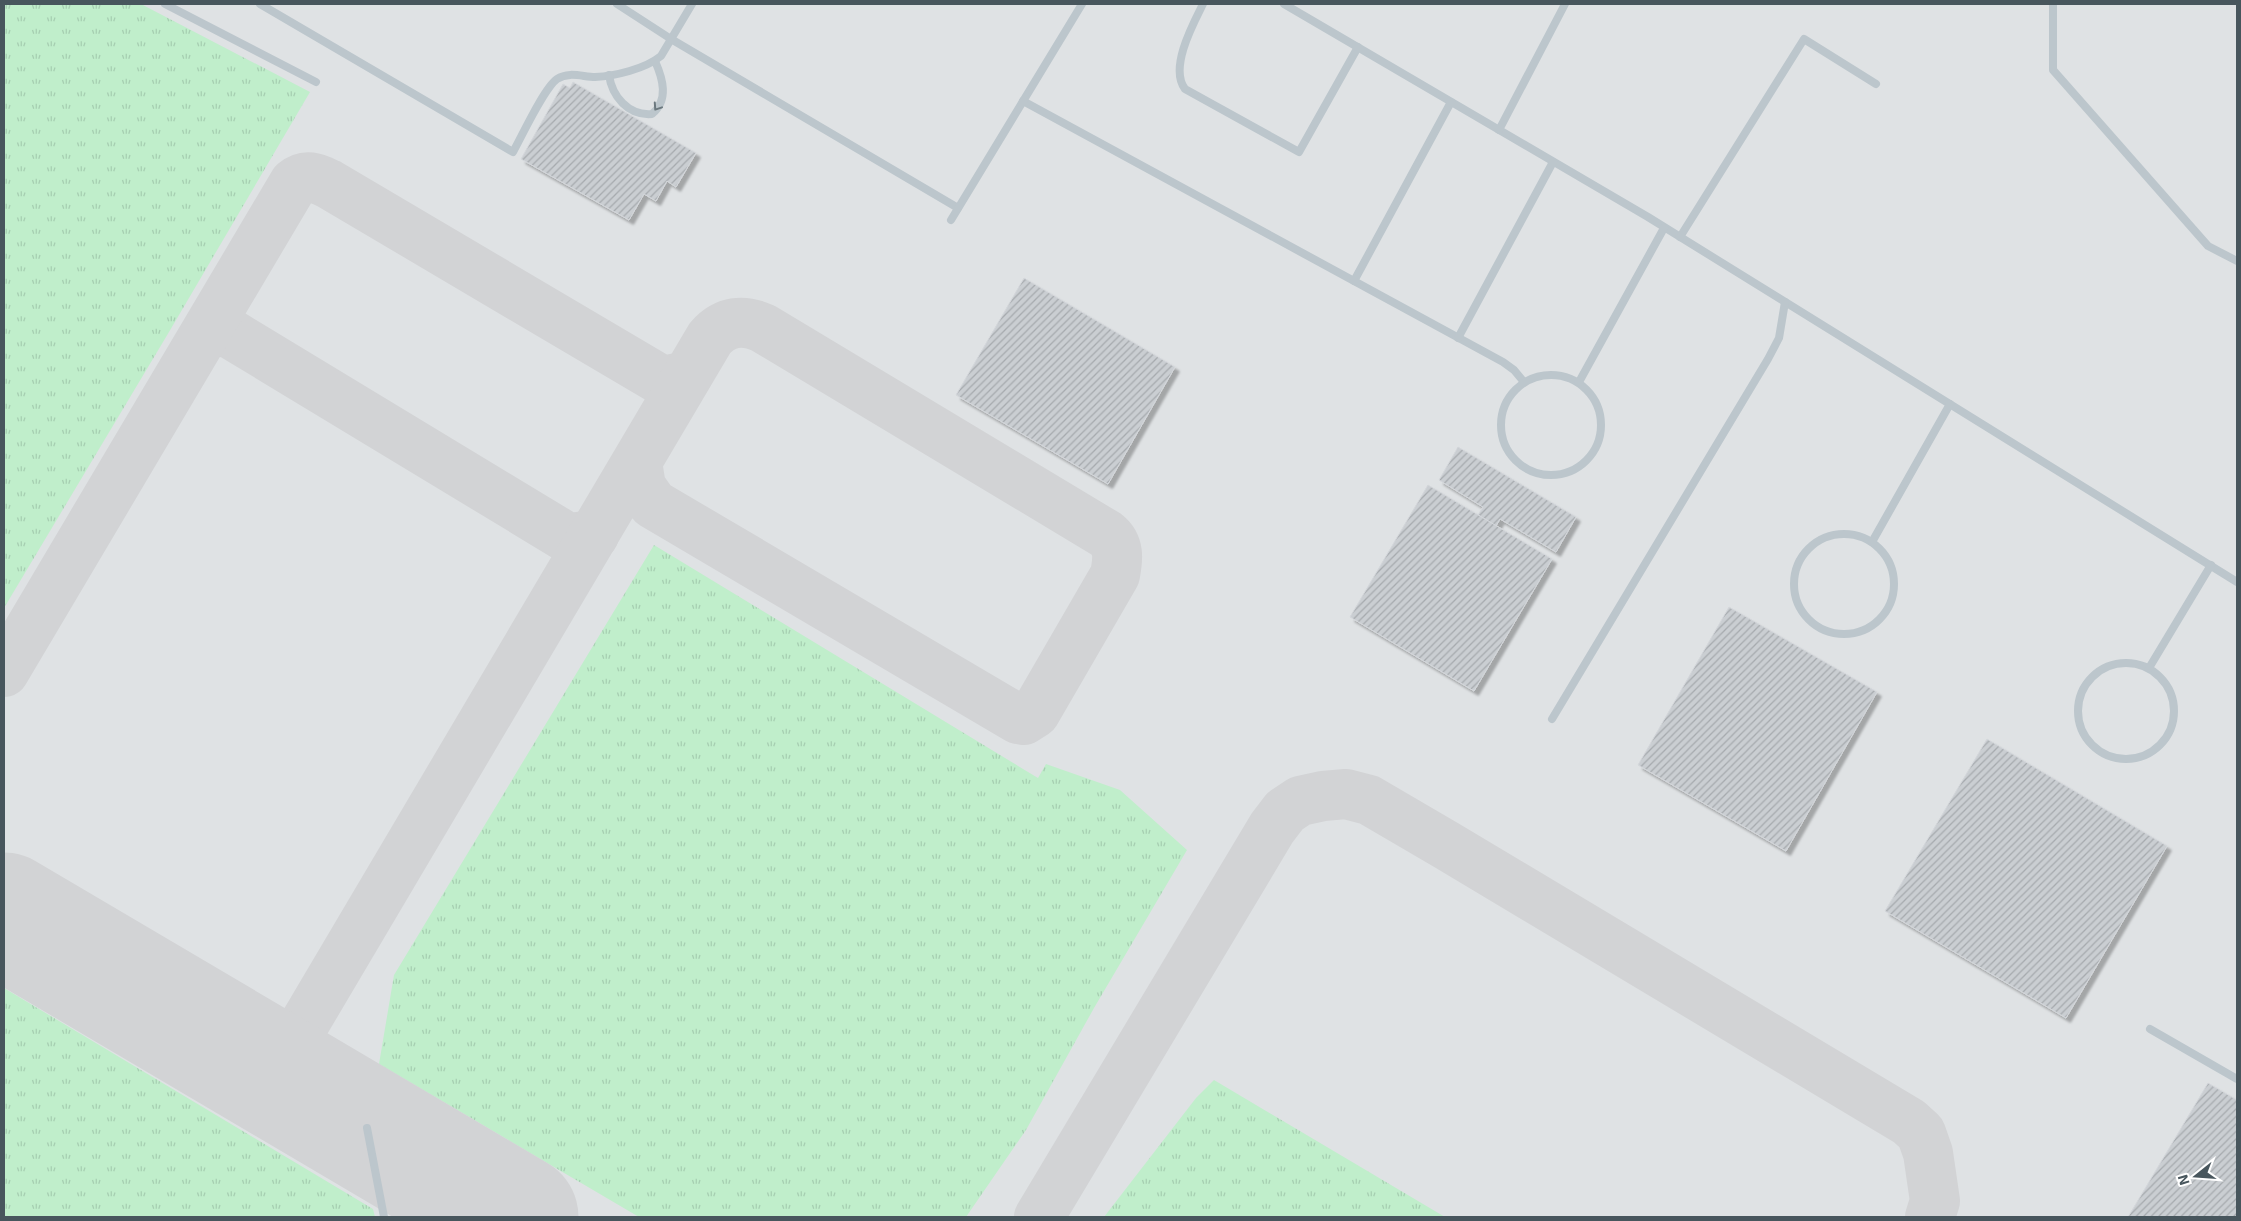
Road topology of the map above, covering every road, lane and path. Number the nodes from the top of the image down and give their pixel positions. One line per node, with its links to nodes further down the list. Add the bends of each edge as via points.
1 (165, 4): 14 (lane)
2 (260, 4): 13 (lane, via 513,152 548,89 557,79 578,74)
3 (617, 4): 10 (lane)
4 (692, 4): 10 (lane)
5 (1082, 4): 16 (lane)
6 (1203, 4): 11 (lane, via 1185,44 1180,83 1185,89 1299,152)
7 (1284, 4): 11 (lane)
8 (1565, 4): 18 (lane)
9 (2053, 4): 24 (lane, via 2053,70 2208,246)
10 (671, 40): 12 (lane); 20 (lane)
11 (1358, 47): 17 (lane)
12 (655, 61): 13 (lane); 13 (lane, one-way to 13, via 664,87 659,109 652,114 638,113 616,98)
13 (609, 75)
14 (316, 82)
15 (1876, 84): 23 (lane, via 1804,39)
16 (1023, 101): 20 (lane); 25 (lane)
17 (1451, 102): 18 (lane); 25 (lane)
18 (1499, 130): 19 (lane)
19 (1553, 162): 22 (lane); 27 (lane)
20 (958, 208): 21 (lane)
21 (951, 220)
22 (1664, 228): 23 (lane); 29 (lane)
23 (1680, 237): 26 (lane)
24 (2237, 261)
25 (1354, 281): 27 (lane)
26 (1785, 302): 30 (lane); 35 (lane, via 1779,338 1768,359)
27 (1458, 338): 28 (lane, via 1503,362)
28 (1524, 382): 29 (lane, via 1546,374 1563,375); 29 (lane, via 1505,402 1500,419 1502,436 1508,452 1520,465 1534,473 1550,476 1566,474 1581,466 1600,440 1599,408 1591,393)
29 (1579, 382)
30 (1950, 404): 31 (lane); 32 (lane)
31 (1872, 542): 31 (lane, via 1892,567 1895,583 1885,614 1874,626 1859,633 1827,632 1813,624 1801,611 1794,595 1798,561 1808,547 1839,533 1856,534)
32 (2211, 565): 33 (lane); 34 (lane)
33 (2237, 582)
34 (2149, 668): 34 (lane, via 2170,691 2174,722 2168,737 2158,749 2144,757 2129,760 2099,752 2087,741 2077,710 2089,680 2102,669 2117,664 2133,663)
35 (1552, 719)
36 (2150, 1029): 37 (lane)
37 (2237, 1079)
38 (367, 1128): 39 (lane)
39 (384, 1217)

